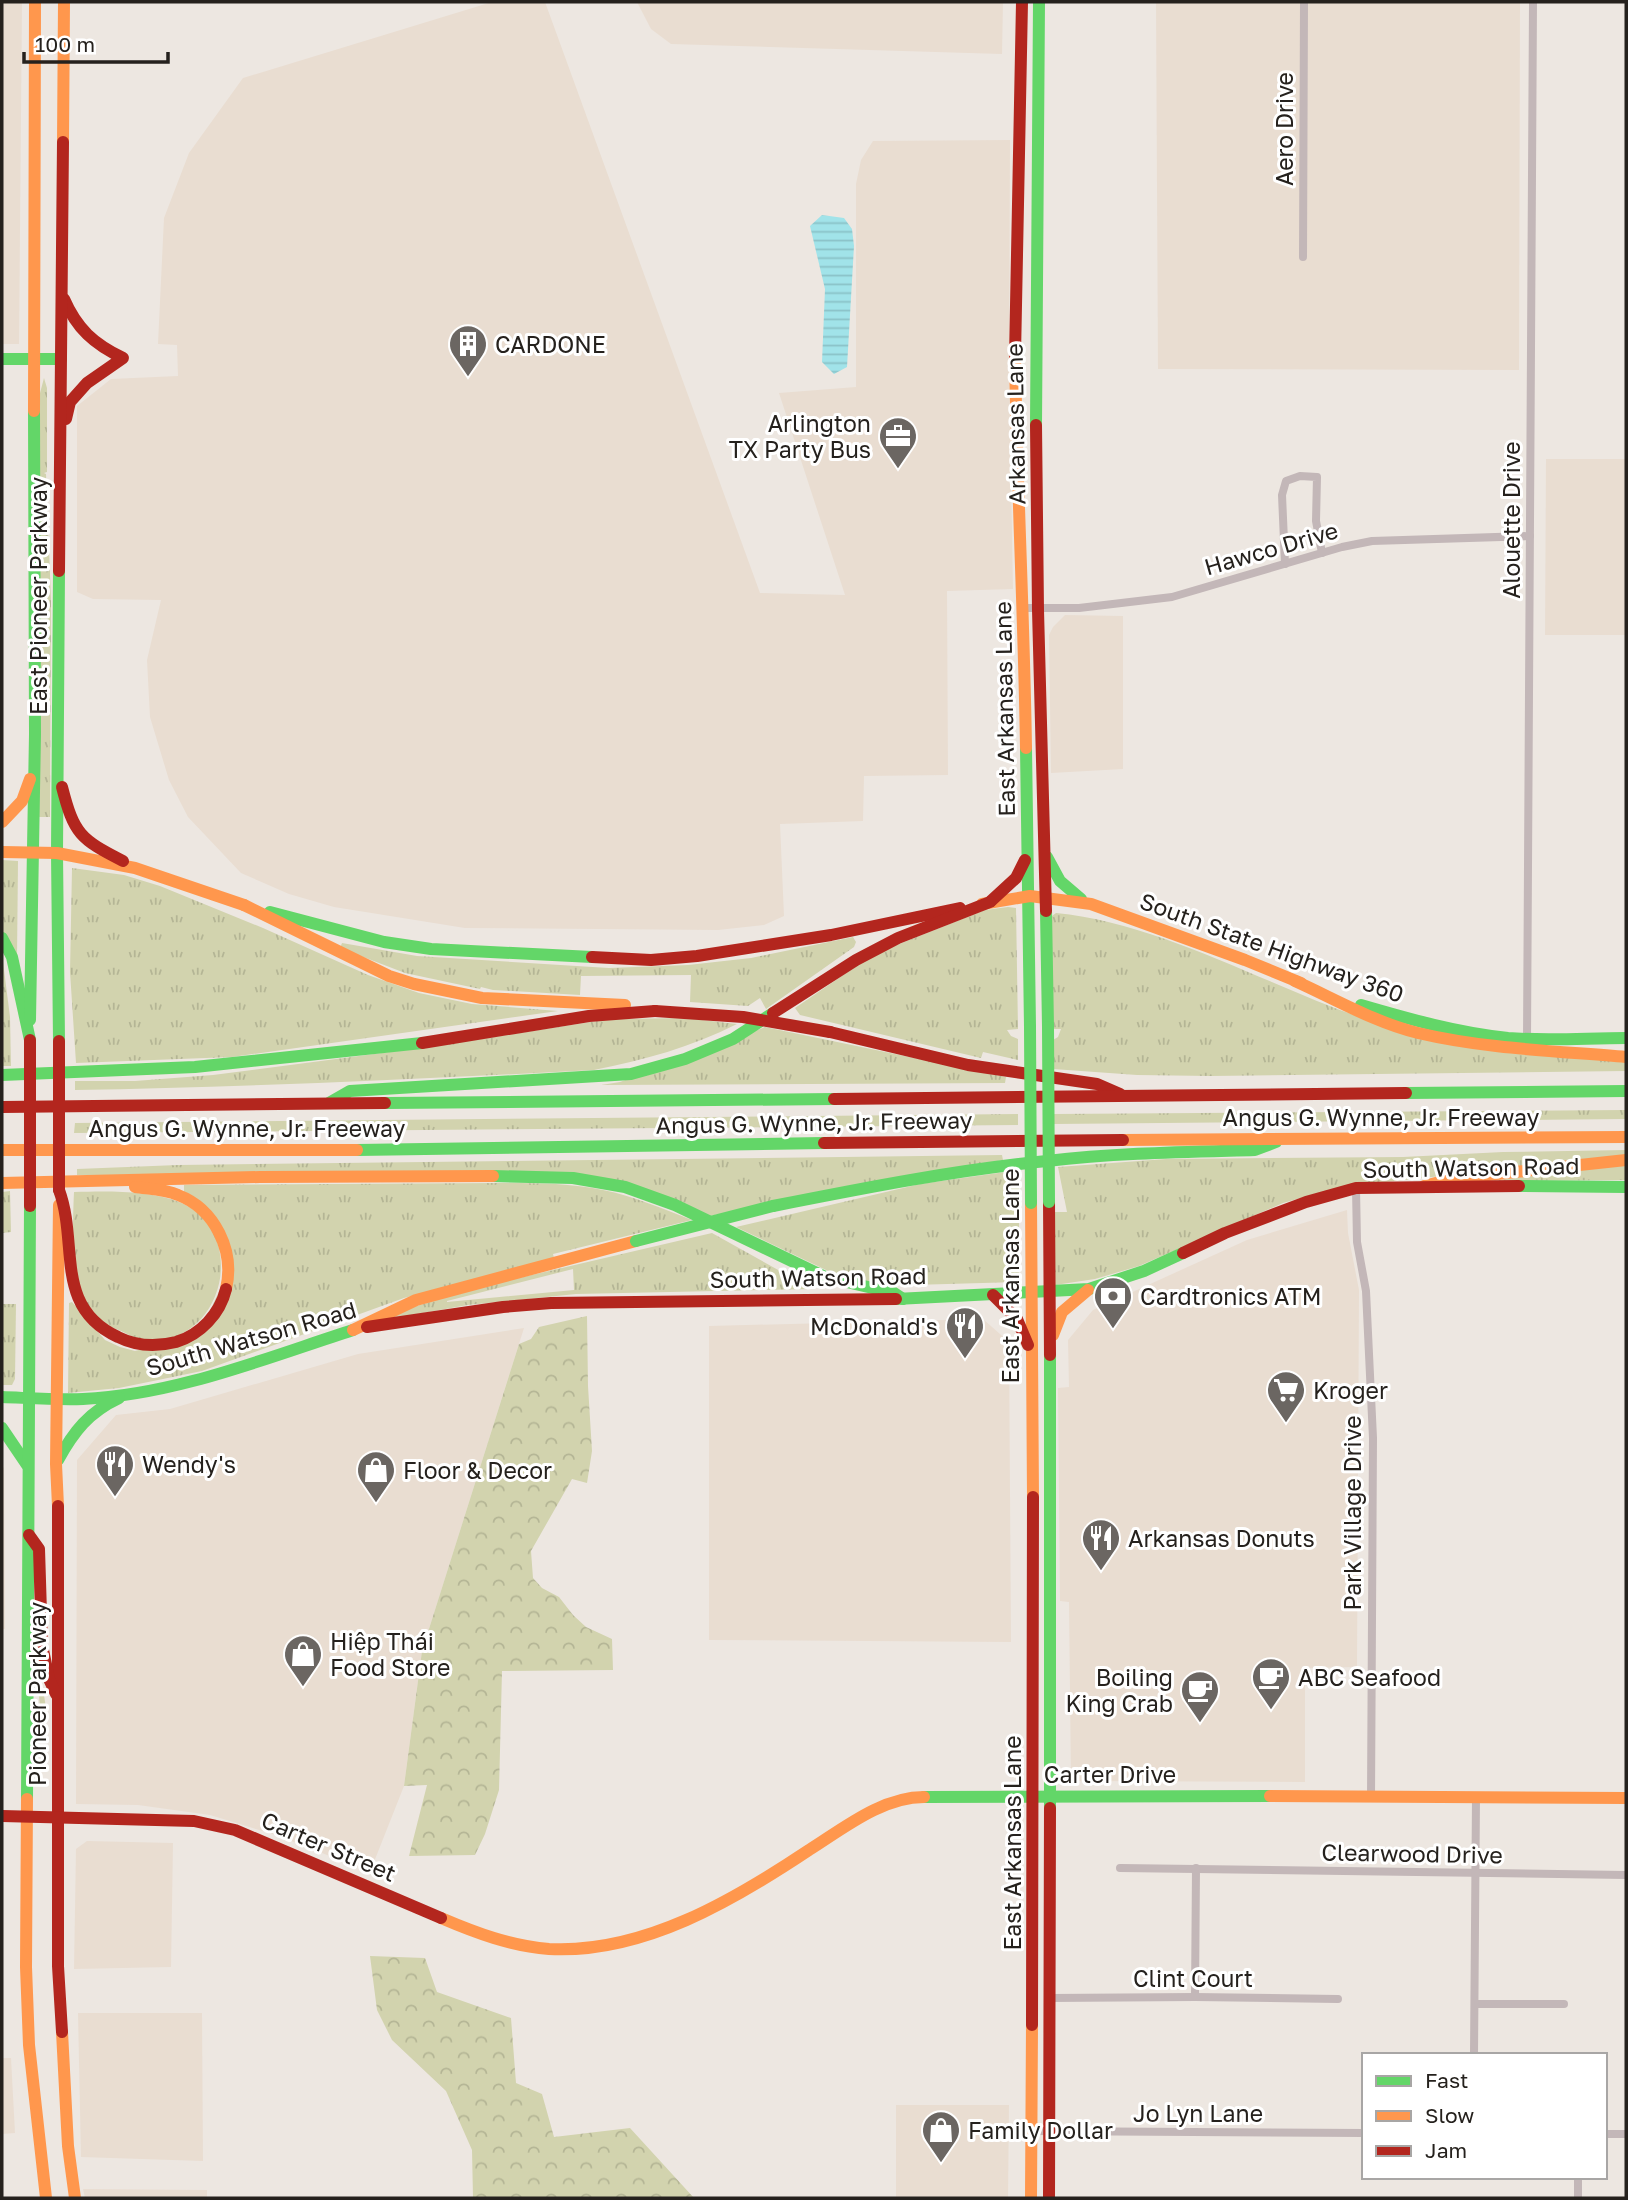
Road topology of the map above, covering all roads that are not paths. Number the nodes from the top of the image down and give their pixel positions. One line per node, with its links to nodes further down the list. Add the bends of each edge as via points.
1 (35, 2): 11 (main road, East Pioneer Parkway)
2 (64, 2): 8 (main road, East Pioneer Parkway)
3 (1022, 2): 9 (main road, Arkansas Lane)
4 (1039, 2): 18 (main road, Arkansas Lane, via 1035,223)
5 (1304, 2): 7 (street, Aero Drive)
6 (1533, 2): 14 (street, Alouette Drive)
7 (1303, 257)
8 (61, 290): 12 (main road, East Pioneer Parkway); 13 (main road, via 81,334 123,358 69,402)
9 (1015, 354): 17 (main road, East Arkansas Lane)
10 (2, 359): 11 (main road)
11 (33, 359): 12 (main road); 19 (main road, East Pioneer Parkway)
12 (61, 359): 13 (main road, East Pioneer Parkway)
13 (60, 454): 20 (main road, East Pioneer Parkway)
14 (1530, 536): 15 (street, Hawco Drive, via 1396,539); 37 (street, Alouette Drive)
15 (1322, 553): 16 (street, Hawco Drive); 16 (street, via 1317,477 1300,476 1286,481 1282,495)
16 (1285, 564): 18 (street, Hawco Drive, via 1172,597)
17 (1024, 608): 18 (street, Hawco Drive); 22 (main road, East Arkansas Lane)
18 (1038, 608): 23 (main road, Arkansas Lane)
19 (34, 769): 21 (main road, via 22,801); 25 (main road, East Pioneer Parkway)
20 (58, 777): 26 (main road, East Pioneer Parkway); 27 (main road, via 79,831)
21 (2, 822)
22 (1027, 838): 28 (main road, East Arkansas Lane); 30 (main road, via 1022,872)
23 (1043, 845): 29 (main road, East Arkansas Lane); 31 (main road, via 1061,883)
24 (2, 852): 25 (main road)
25 (33, 852): 26 (main road); 38 (main road, East Pioneer Parkway)
26 (57, 853): 27 (main road); 54 (main road, East Pioneer Parkway, bridge)
27 (135, 868): 32 (main road)
28 (1030, 896): 29 (main road, South State Highway 360); 30 (main road); 58 (main road, East Arkansas Lane, bridge)
29 (1047, 897): 31 (main road, South State Highway 360); 57 (main road, East Arkansas Lane, bridge)
30 (990, 902): 32 (main road, via 831,935 651,960 393,944); 43 (main road, via 898,938 733,1039 685,1059 631,1074 350,1091)
31 (1091, 904): 34 (main road, South State Highway 360)
32 (244, 905): 35 (main road, via 414,984 482,998 624,1005)
33 (2, 938): 38 (main road, via 12,957)
34 (1295, 981): 37 (main road, South State Highway 360, via 1434,1026); 39 (main road, via 1416,1033 1480,1045)
35 (655, 1011): 40 (main road, via 589,1016 443,1041 195,1067); 42 (main road, bridge, via 782,1021 968,1065 1097,1084)
36 (1626, 1038): 37 (main road, South State Highway 360)
37 (1527, 1039)
38 (30, 1040): 55 (main road, East Pioneer Parkway, bridge)
39 (1626, 1057)
40 (2, 1075)
41 (1626, 1091): 42 (main road, Angus G. Wynne, Jr. Freeway)
42 (1125, 1096): 43 (main road, Angus G. Wynne, Jr. Freeway)
43 (327, 1104): 44 (main road, Angus G. Wynne, Jr. Freeway)
44 (2, 1107)
45 (1626, 1137): 46 (main road, Angus G. Wynne, Jr. Freeway)
46 (1287, 1138): 47 (main road, Angus G. Wynne, Jr. Freeway, via 441,1150); 61 (main road, bridge, via 1255,1150 1009,1165 773,1206 416,1300)
47 (2, 1150)
48 (1626, 1160): 51 (main road)
49 (109, 1180): 50 (main road); 54 (main road, via 178,1194 204,1211 220,1231 229,1264 226,1287 216,1313 189,1337 159,1345 135,1344 119,1340 91,1319 72,1286 66,1205); 60 (main road, via 573,1178 625,1187 675,1205 825,1278)
50 (2, 1183)
51 (1423, 1186): 52 (main road, South Watson Road); 53 (main road, South Watson Road)
52 (1626, 1187)
53 (1356, 1188): 56 (main road, South Watson Road, via 1306,1202); 76 (street, Park Village Drive, via 1373,1438)
54 (59, 1190): 67 (main road, Pioneer Parkway)
55 (30, 1206): 66 (main road, Pioneer Parkway)
56 (1089, 1289): 57 (main road, South Watson Road); 62 (main road, via 1062,1312)
57 (1049, 1292): 58 (main road, South Watson Road); 62 (main road, East Arkansas Lane)
58 (1031, 1293): 59 (main road, South Watson Road); 63 (main road, East Arkansas Lane)
59 (993, 1295): 60 (main road, South Watson Road); 63 (main road, via 1022,1326)
60 (903, 1299): 61 (main road, South Watson Road, via 551,1303)
61 (353, 1330): 64 (main road, South Watson Road, via 191,1381)
62 (1049, 1352): 74 (main road, East Arkansas Lane)
63 (1031, 1361): 73 (main road, East Arkansas Lane)
64 (131, 1393): 67 (main road, South Watson Road); 69 (main road, via 88,1414)
65 (2, 1397): 66 (main road, South Watson Road)
66 (29, 1399): 67 (main road, South Watson Road); 70 (main road, Pioneer Parkway)
67 (57, 1399): 69 (main road, Pioneer Parkway)
68 (2, 1428): 70 (main road)
69 (56, 1464): 72 (main road, Pioneer Parkway)
70 (29, 1470): 71 (main road, Pioneer Parkway)
71 (29, 1535): 72 (main road, via 39,1549 41,1634 50,1683); 79 (main road, Pioneer Parkway)
72 (58, 1697): 80 (main road, Pioneer Parkway)
73 (1034, 1795): 74 (main road, Carter Drive); 85 (main road, Carter Drive, via 899,1799 686,1921); 92 (main road, East Arkansas Lane)
74 (1050, 1795): 76 (main road, Carter Drive); 87 (main road, East Arkansas Lane)
75 (1476, 1797): 76 (main road, Carter Drive); 77 (main road, Carter Drive); 83 (street)
76 (1371, 1798)
77 (1626, 1798)
78 (2, 1816): 79 (main road, Carter Street)
79 (28, 1816): 80 (main road, Carter Street); 98 (main road, Pioneer Parkway, via 28,2032)
80 (58, 1817): 85 (main road, Carter Street, via 194,1821 235,1830 510,1944 579,1949); 99 (main road, Pioneer Parkway, via 60,2011)
81 (1120, 1868): 82 (street, Clearwood Drive)
82 (1196, 1868): 83 (street, Clearwood Drive); 86 (street)
83 (1475, 1874): 84 (street, Clearwood Drive); 89 (street)
84 (1626, 1875)
85 (631, 1940)
86 (1195, 1997): 87 (street, Clint Court); 88 (street, Clint Court)
87 (1049, 1998): 93 (main road, East Arkansas Lane)
88 (1338, 1998)
89 (1475, 2004): 90 (street); 91 (street)
90 (1564, 2004)
91 (1474, 2053)
92 (1032, 2131): 93 (street, Jo Lyn Lane); 100 (main road, East Arkansas Lane)
93 (1049, 2131): 94 (street, Jo Lyn Lane); 101 (main road, East Arkansas Lane)
94 (1362, 2133)
95 (1607, 2133): 96 (street)
96 (1626, 2134)
97 (1578, 2179): 102 (street)
98 (46, 2198)
99 (75, 2198)
100 (1031, 2198)
101 (1048, 2198)
102 (1577, 2198)

